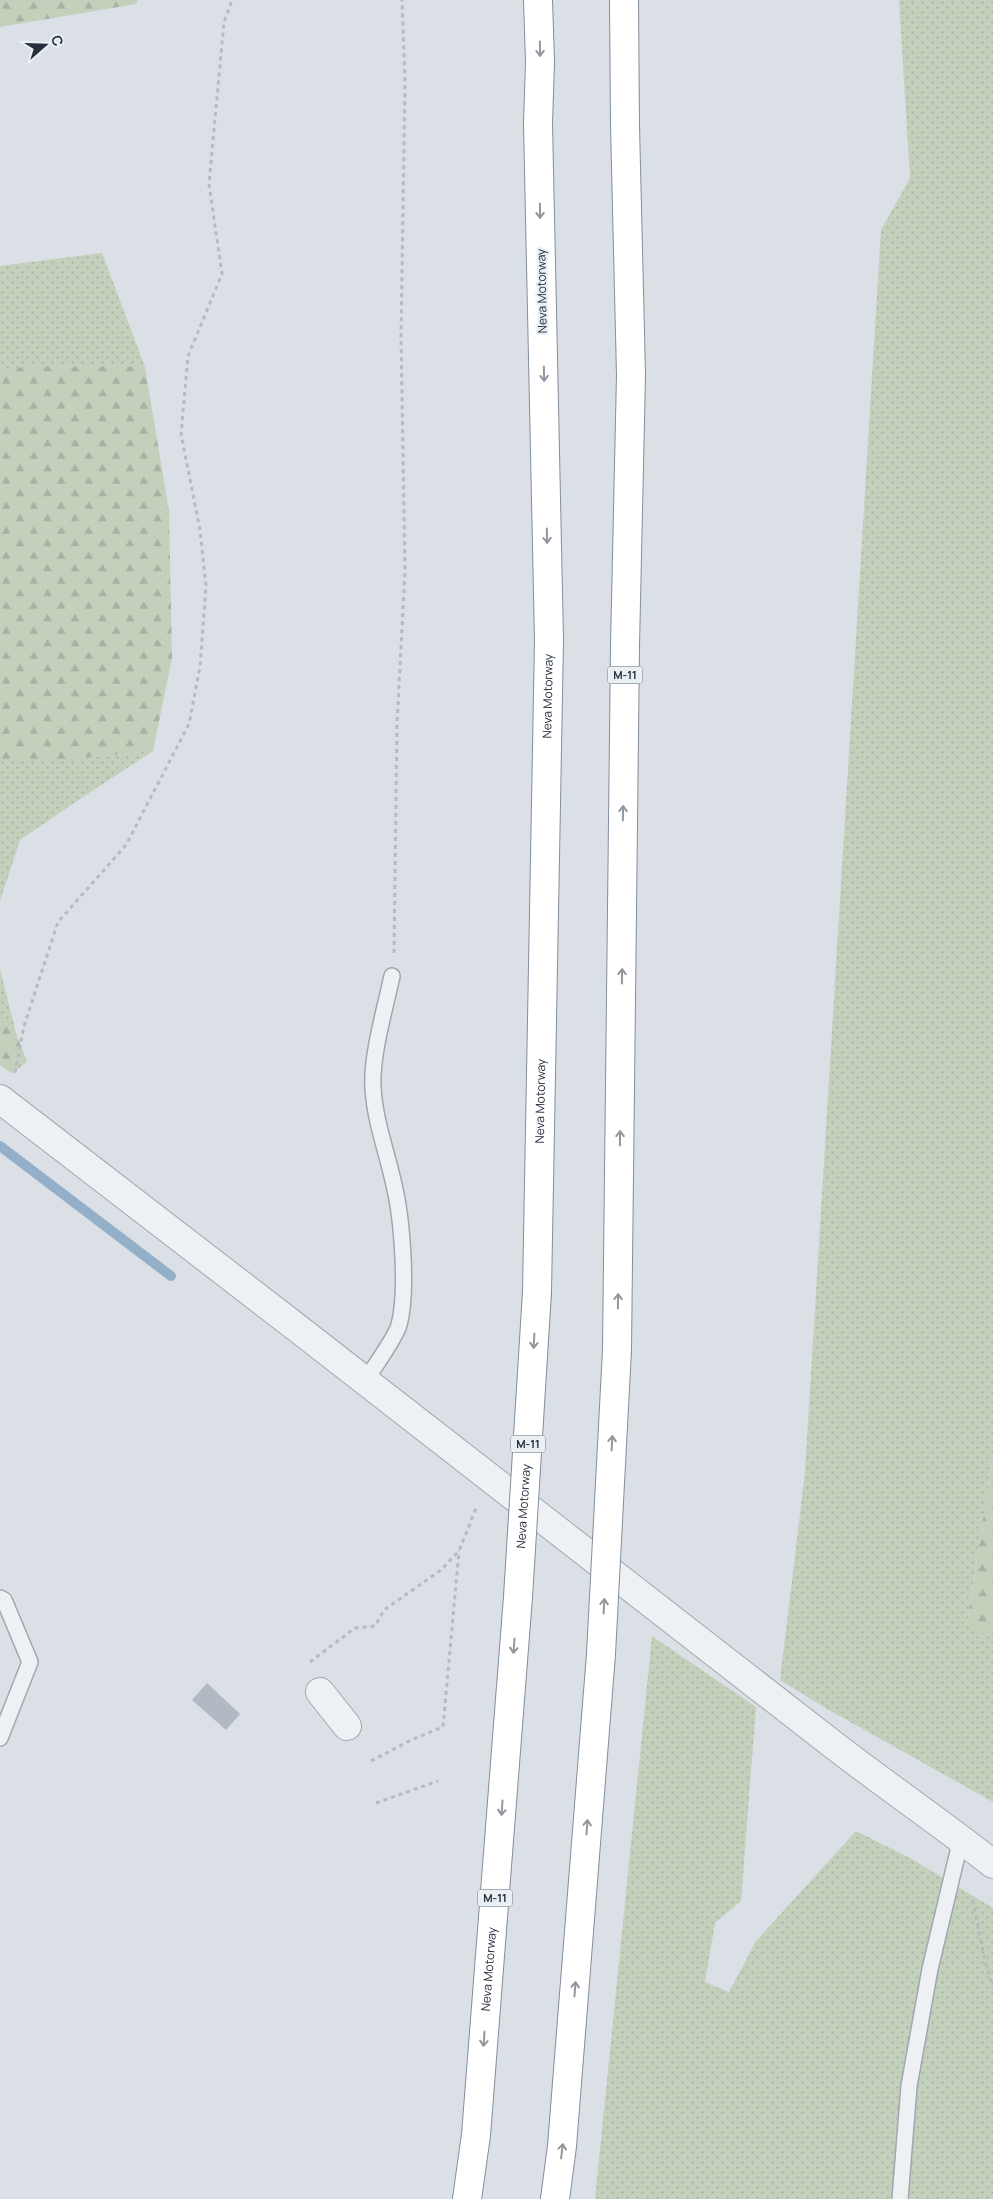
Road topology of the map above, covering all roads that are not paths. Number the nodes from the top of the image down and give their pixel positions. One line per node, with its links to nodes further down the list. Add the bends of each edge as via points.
1 (538, 0): 12 (highway, Neva Motorway / М-11, one-way to 12, bridge, via 549,640 537,1292 518,1597 476,2135)
2 (624, 0): 13 (highway, М-11, one-way to 2, bridge, via 601,1654 617,1350 625,646 632,375)
3 (392, 976): 5 (lane, via 378,1038 373,1087 378,1130 394,1185 403,1284 399,1325)
4 (4, 1103): 5 (street)
5 (366, 1380): 10 (street, via 866,1771)
6 (0, 1598): 9 (lane, via 4,1600 30,1662)
7 (320, 1692): 8 (street)
8 (346, 1726)
9 (0, 1738)
10 (961, 1838): 11 (street); 14 (lane, via 930,1968 909,2086)
11 (993, 1864)
12 (467, 2199)
13 (556, 2199)
14 (900, 2199)

